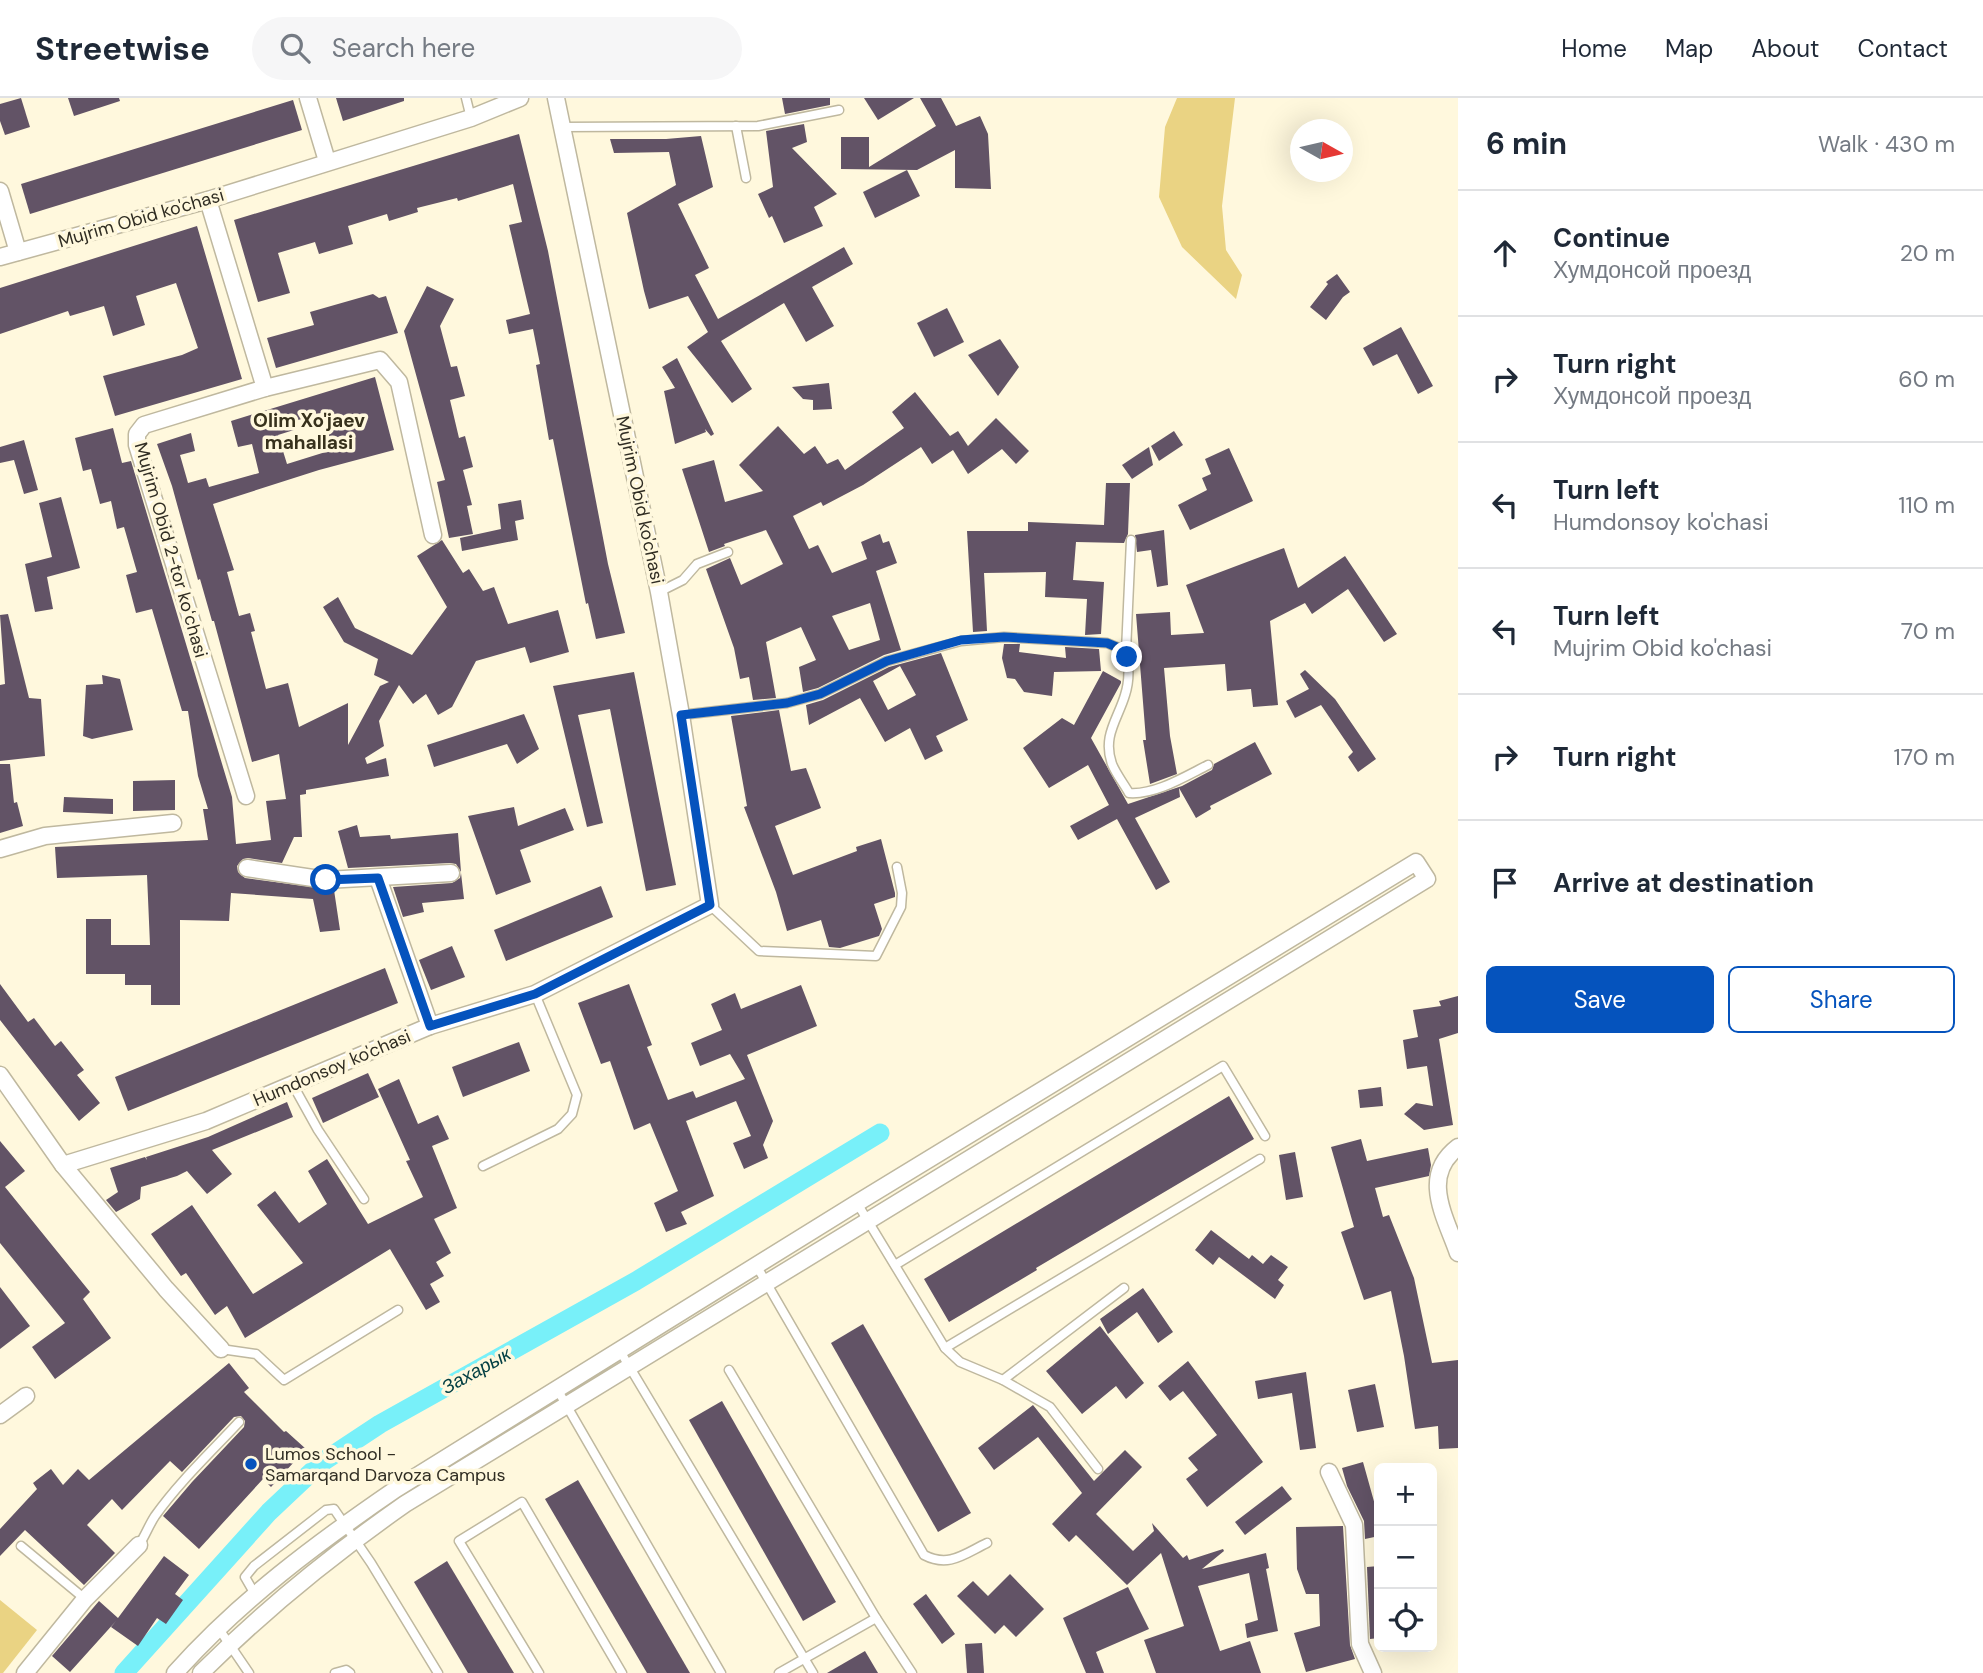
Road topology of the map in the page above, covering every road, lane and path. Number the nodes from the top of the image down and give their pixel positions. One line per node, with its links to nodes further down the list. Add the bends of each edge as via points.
1 (308, 98): 9 (street)
2 (466, 98): 6 (lane)
3 (520, 98): 6 (street, Mujrim Obid ko'chasi)
4 (556, 98): 8 (street, Mujrim Obid ko'chasi)
5 (839, 110): 7 (lane)
6 (471, 118): 9 (street, Mujrim Obid ko'chasi)
7 (736, 126): 8 (lane); 10 (lane)
8 (562, 127): 19 (street, Mujrim Obid ko'chasi)
9 (327, 161): 12 (street, Mujrim Obid ko'chasi)
10 (746, 178)
11 (0, 191): 13 (street)
12 (208, 200): 13 (street, Mujrim Obid ko'chasi); 15 (street)
13 (18, 252): 14 (street, Mujrim Obid ko'chasi)
14 (0, 257)
15 (265, 388): 16 (street, Mujrim Obid 2-tor koʻchasi, via 380,360 399,382); 23 (street, Mujrim Obid 2-tor koʻchasi, via 144,425 137,434)
16 (433, 535)
17 (1131, 540): 20 (lane)
18 (727, 552): 19 (lane, via 697,564 683,580)
19 (659, 592): 21 (street, Mujrim Obid ko'chasi)
20 (1126, 651): 21 (lane, via 1107,643 1004,637 961,640 887,661 820,694 787,703); 22 (lane, via 1125,695 1113,720 1109,746 1112,764 1129,793 1177,781)
21 (681, 715): 30 (street, Mujrim Obid ko'chasi)
22 (1208, 765)
23 (246, 796)
24 (173, 822): 25 (street, via 45,836)
25 (0, 849)
26 (897, 867): 30 (lane, via 901,907 876,956 760,951)
27 (247, 868): 29 (street, via 326,880)
28 (451, 873): 29 (street)
29 (378, 878): 32 (street)
30 (710, 905): 31 (street, Humdonsoy ko'chasi)
31 (535, 994): 32 (street, Humdonsoy ko'chasi); 39 (lane, via 577,1095 572,1114 558,1129)
32 (430, 1026): 34 (street, Humdonsoy ko'chasi)
33 (0, 1075): 38 (street)
34 (293, 1085): 38 (street, Humdonsoy ko'chasi, via 206,1121); 40 (lane)
35 (1265, 1136): 45 (lane, via 1223,1066)
36 (1458, 1147): 43 (street, via 1441,1163 1436,1187)
37 (1260, 1159): 49 (lane)
38 (63, 1165): 50 (street)
39 (483, 1166)
40 (363, 1199)
41 (857, 1203): 42 (lane); 42 (street, via 1416,862 1427,879); 44 (street)
42 (868, 1222): 45 (lane); 46 (street)
43 (1458, 1253)
44 (756, 1265): 46 (lane); 51 (street)
45 (895, 1265): 49 (lane)
46 (767, 1284): 52 (street); 64 (lane, via 925,1555 950,1561)
47 (1124, 1288): 54 (lane)
48 (398, 1310): 50 (lane, via 284,1380 256,1354)
49 (945, 1348): 54 (lane, via 960,1362)
50 (221, 1349)
51 (620, 1351): 52 (lane); 55 (street)
52 (629, 1367): 57 (street); 72 (lane)
53 (730, 1370): 69 (lane)
54 (1003, 1380): 60 (lane, via 1050,1407)
55 (557, 1389): 57 (lane); 62 (street)
56 (26, 1396): 58 (street)
57 (565, 1406): 63 (street); 82 (lane)
58 (0, 1415)
59 (239, 1422): 65 (lane, via 177,1489)
60 (1098, 1469)
61 (1329, 1472): 86 (street, via 1354,1525 1360,1644)
62 (344, 1524): 63 (lane); 67 (street); 67 (lane, via 334,1509 326,1510 254,1566 244,1577)
63 (355, 1539): 71 (street); 79 (lane)
64 (987, 1543)
65 (139, 1545): 68 (street)
66 (21, 1546): 68 (lane)
67 (256, 1596): 70 (street)
68 (85, 1599): 73 (street)
69 (876, 1618): 72 (lane); 85 (lane)
70 (219, 1629): 71 (lane); 74 (street)
71 (231, 1643): 75 (street); 76 (lane)
72 (804, 1659): 83 (lane); 84 (lane)
73 (24, 1673)
74 (175, 1673)
75 (201, 1673)
76 (249, 1673)
77 (335, 1673): 78 (lane)
78 (350, 1673)
79 (438, 1673)
80 (540, 1673): 81 (lane, via 459,1541 522,1502)
81 (622, 1673)
82 (721, 1673)
83 (779, 1673)
84 (813, 1673)
85 (912, 1673)
86 (1373, 1673)

